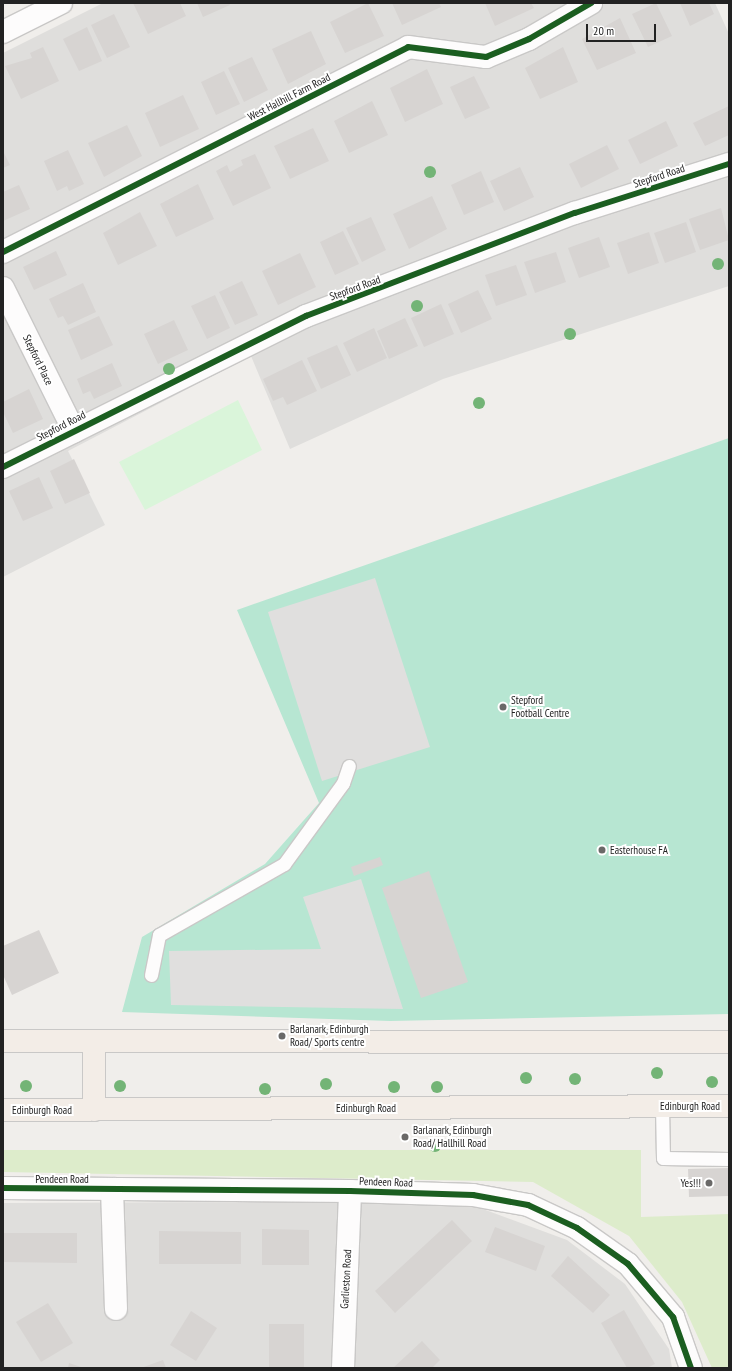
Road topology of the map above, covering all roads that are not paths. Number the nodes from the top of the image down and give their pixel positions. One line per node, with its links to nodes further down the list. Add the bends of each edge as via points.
1 (61, 3): 3 (street)
2 (591, 3): 5 (street, West Hallhill Farm Road, via 529,38 486,57 408,47)
3 (3, 32)
4 (729, 164): 7 (street, Stepford Road, via 575,213 306,316)
5 (3, 252)
6 (3, 288): 7 (street, Stepford Place)
7 (74, 431): 8 (street, Stepford Road)
8 (3, 466)
9 (349, 766): 10 (lane, via 343,784 284,864 159,935)
10 (151, 976)
11 (3, 1041): 12 (main road)
12 (94, 1041): 13 (main road); 17 (main road)
13 (729, 1042)
14 (662, 1106): 15 (main road, Edinburgh Road); 17 (main road, Edinburgh Road); 18 (lane, via 663,1158)
15 (729, 1106)
16 (3, 1110): 17 (main road, Edinburgh Road)
17 (94, 1110)
18 (729, 1159)
19 (3, 1188): 20 (street, Pendeen Road)
20 (112, 1189): 21 (street, Pendeen Road); 22 (street)
21 (350, 1191): 23 (street, Garlieston Road); 24 (street, Pendeen Road, via 473,1195 528,1204 577,1228 628,1264 673,1317)
22 (116, 1308)
23 (343, 1368)
24 (691, 1368)

